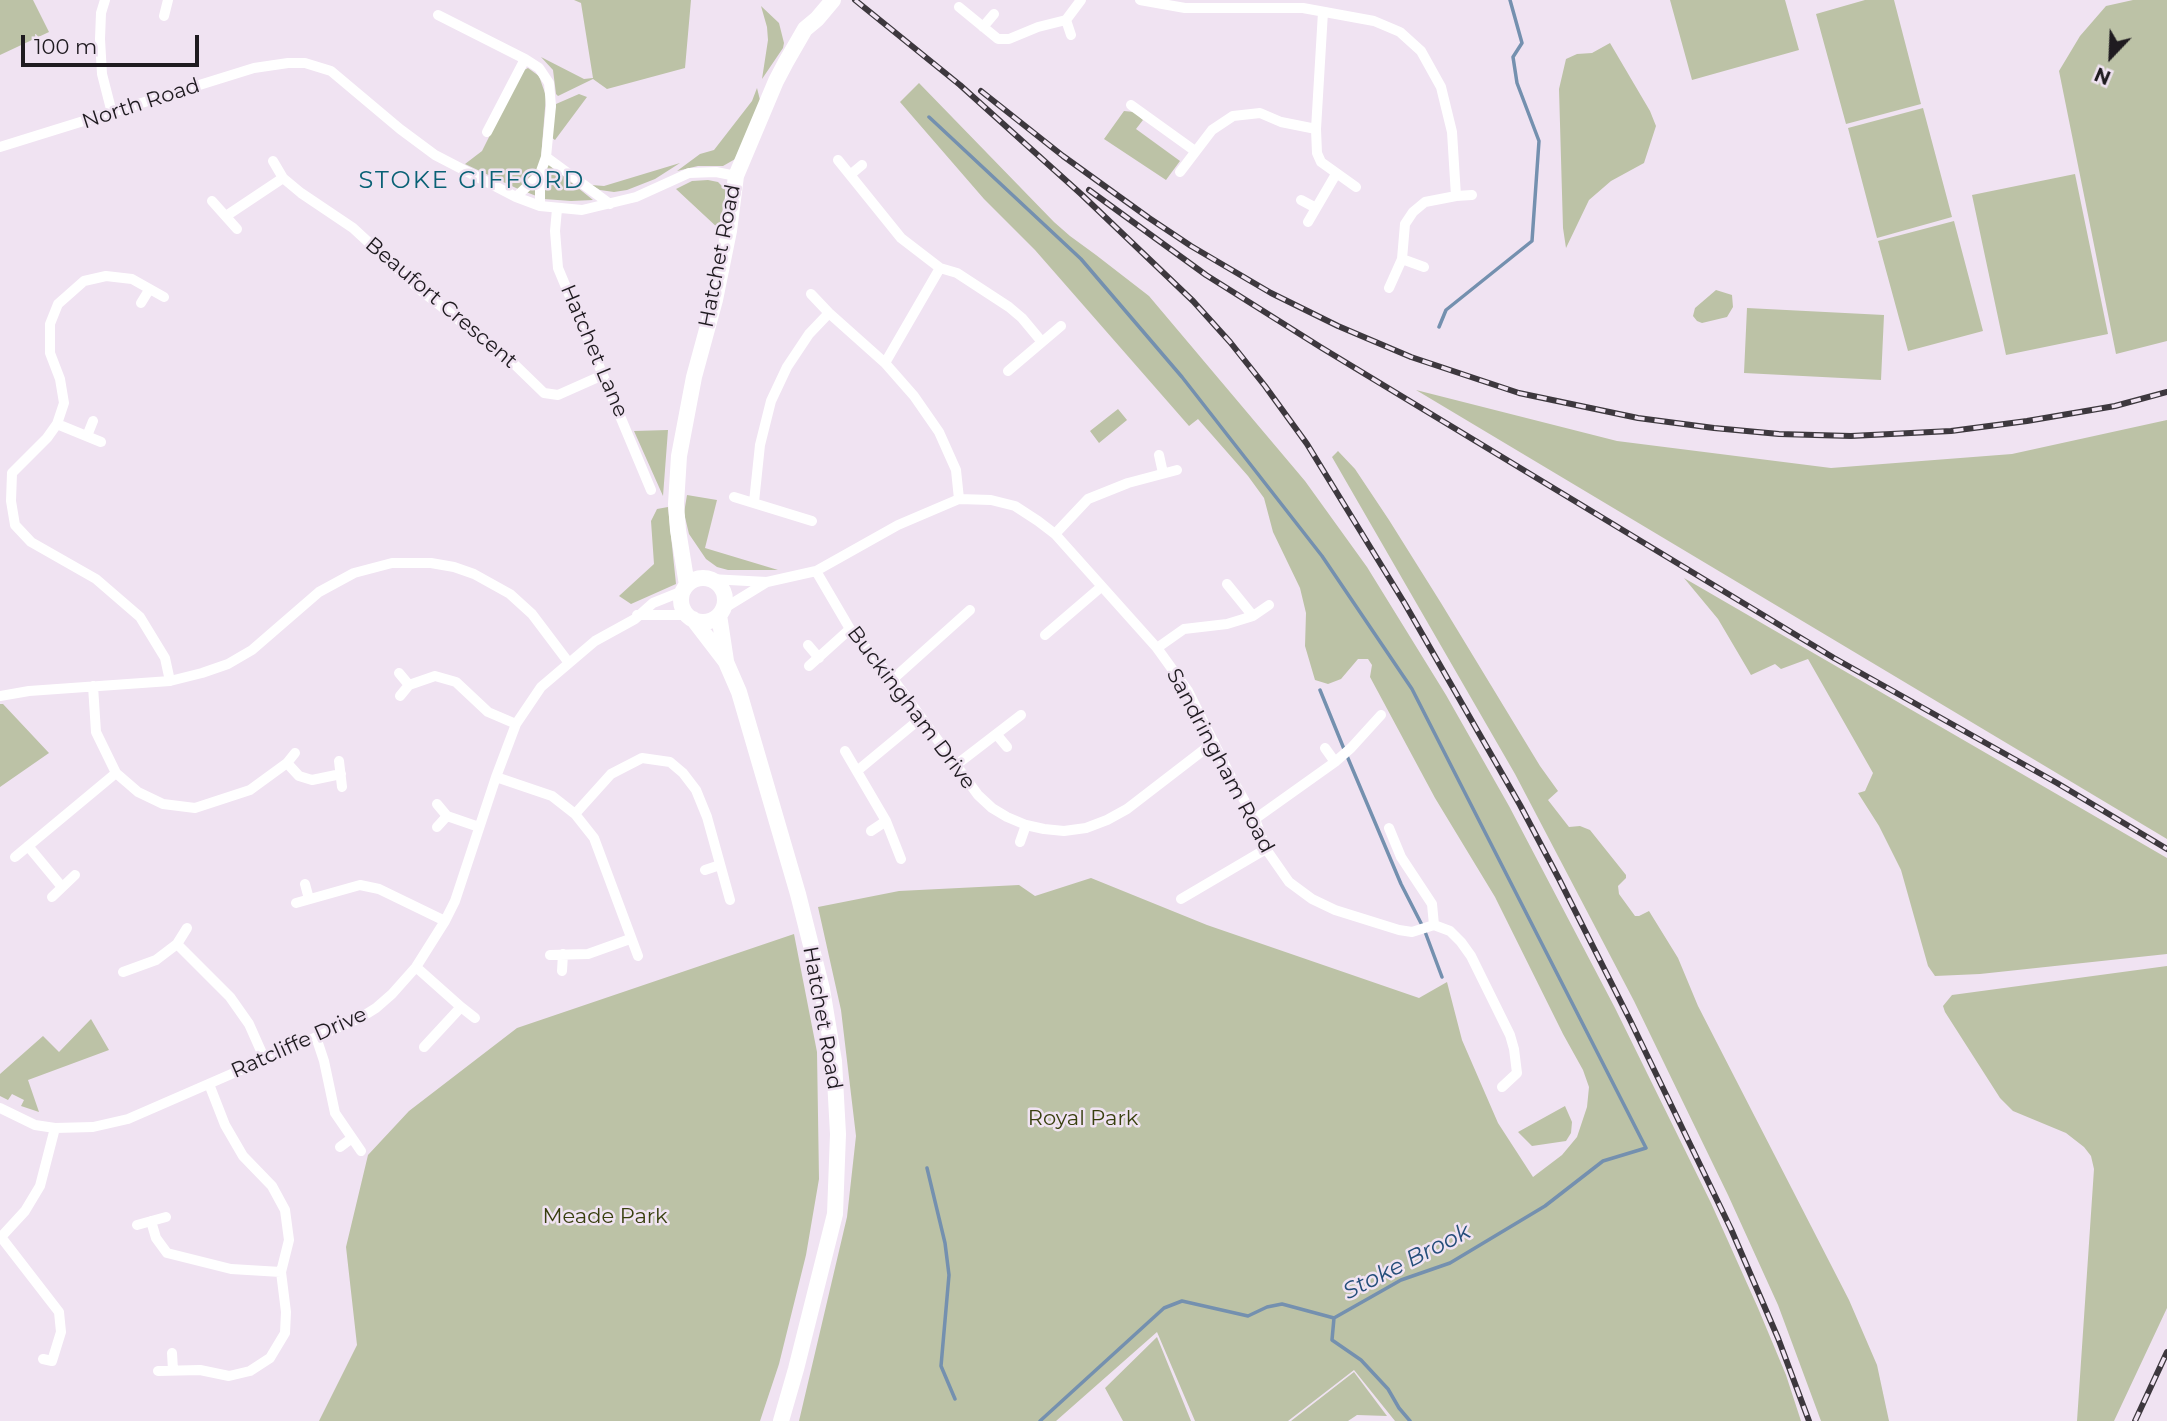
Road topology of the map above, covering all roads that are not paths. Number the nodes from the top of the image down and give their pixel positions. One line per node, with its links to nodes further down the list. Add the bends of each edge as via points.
1 (105, 0): 16 (street, via 102,74)
2 (168, 0): 10 (street)
3 (833, 0): 29 (street, Hatchet Road, via 805,29 781,71)
4 (1081, 0): 11 (street)
5 (1140, 0): 7 (street, via 1185,8)
6 (959, 7): 12 (street)
7 (1323, 12): 17 (street); 32 (street, via 1400,32 1421,51 1441,87 1452,132)
8 (994, 14): 12 (street)
9 (438, 15): 14 (street)
10 (164, 16)
11 (1066, 20): 12 (street, via 1009,39 998,39); 13 (street)
12 (983, 27)
13 (1071, 34)
14 (525, 59): 18 (street); 21 (street, via 539,68 549,83)
15 (1131, 104): 20 (street, via 1144,107)
16 (112, 113): 19 (street, North Road); 34 (street, North Road, via 254,68 305,63 331,72 435,155)
17 (1316, 129): 20 (street, via 1260,113 1233,116 1212,130); 27 (street, via 1317,153)
18 (487, 132)
19 (0, 148)
20 (1195, 151): 25 (street)
21 (546, 157): 26 (street); 37 (street)
22 (838, 160): 28 (street)
23 (273, 161): 30 (street, Beaufort Crescent)
24 (862, 165): 28 (street)
25 (1180, 172)
26 (540, 174): 34 (street); 38 (street)
27 (1336, 174): 31 (street); 39 (street)
28 (850, 175): 46 (street, via 901,238)
29 (736, 176): 37 (street, North Road, via 689,173); 73 (street, Hatchet Road, via 715,300 683,427 676,504)
30 (283, 178): 41 (street); 57 (street, Beaufort Crescent, via 353,228 544,393 558,395)
31 (1356, 187)
32 (1456, 195): 33 (street); 44 (street, via 1425,202 1413,212 1405,224)
33 (1472, 195)
34 (516, 197): 38 (street, North Road)
35 (1301, 200): 39 (street)
36 (212, 201): 41 (street)
37 (610, 204): 40 (street, North Road)
38 (540, 206): 40 (street, North Road)
39 (1316, 208): 42 (street)
40 (557, 209): 57 (street, Hatchet Lane, via 558,268)
41 (226, 215): 43 (street)
42 (1308, 222)
43 (237, 229)
44 (1402, 259): 45 (street); 47 (street)
45 (1424, 267)
46 (940, 268): 54 (street, via 957,273 1009,307); 55 (street)
47 (1389, 289)
48 (149, 290): 50 (street); 51 (street); 59 (street, via 132,279 106,276 85,281 58,304 50,324 50,353 64,403)
49 (811, 294): 52 (street)
50 (164, 297)
51 (141, 303)
52 (829, 313): 55 (street); 70 (street, via 808,334 771,401)
53 (1060, 326): 54 (street)
54 (1042, 342): 56 (street)
55 (885, 363): 69 (street, via 939,432 956,471)
56 (1008, 371)
57 (604, 375): 67 (street, Hatchet Lane)
58 (93, 421): 60 (street)
59 (57, 424): 60 (street); 65 (street)
60 (87, 436): 61 (street)
61 (101, 442)
62 (1159, 455): 66 (street)
63 (0, 467): 65 (street)
64 (1177, 470): 66 (street)
65 (12, 473): 96 (street, via 15,525 31,542 96,579 140,617 166,658)
66 (1163, 473): 72 (street, via 1088,499)
67 (651, 490)
68 (734, 497): 70 (street)
69 (959, 499): 72 (street, Sandringham Road, via 1016,506); 74 (street, Sandringham Road, via 898,525)
70 (754, 502): 71 (street)
71 (812, 521)
72 (1055, 534): 78 (street, Sandringham Road)
73 (680, 536): 75 (street, Hatchet Road); 79 (street, Hatchet Road)
74 (816, 571): 76 (street, Sandringham Road); 86 (street, Buckingham Drive)
75 (706, 578): 76 (street, Sandringham Road); 79 (street); 82 (street, via 717,582 723,591)
76 (767, 582): 82 (street, Sandringham Road)
77 (1227, 584): 84 (street)
78 (1101, 587): 87 (street); 89 (street, Sandringham Road)
79 (685, 588): 83 (street, Ratcliffe Drive); 85 (street, via 682,604)
80 (1269, 605): 84 (street)
81 (970, 610): 95 (street)
82 (721, 612): 85 (street, via 706,621); 91 (street, Hatchet Road)
83 (637, 615): 85 (street); 92 (street, Ratcliffe Drive)
84 (1253, 616): 89 (street, via 1184,629)
85 (690, 617): 91 (street, Hatchet Road)
86 (850, 629): 90 (street); 95 (street, Buckingham Drive)
87 (1045, 635)
88 (808, 645): 90 (street)
89 (1157, 648): 106 (street, Sandringham Road, via 1188,691)
90 (819, 657): 93 (street)
91 (726, 662): 177 (street, Hatchet Road, via 798,894 834,1061 838,1134 835,1214)
92 (569, 663): 96 (street, via 532,614 510,594 454,567 392,562 354,573 319,592 253,650 228,664); 104 (street, Ratcliffe Drive, via 541,687)
93 (809, 666)
94 (399, 673): 97 (street)
95 (893, 680): 103 (street, Buckingham Drive)
96 (170, 681): 98 (street)
97 (409, 685): 100 (street); 104 (street, via 435,676 456,682 488,712)
98 (93, 687): 99 (street); 116 (street, via 96,732)
99 (0, 696)
100 (400, 696)
101 (1021, 715): 105 (street)
102 (1381, 715): 112 (street)
103 (922, 718): 114 (street, Buckingham Drive); 115 (street)
104 (516, 724): 118 (street, Ratcliffe Drive)
105 (997, 735): 107 (street); 114 (street)
106 (1214, 742): 123 (street, Sandringham Road); 125 (street, Buckingham Drive, via 1107,820 1064,831)
107 (1007, 747)
108 (1325, 748): 112 (street)
109 (845, 751): 115 (street)
110 (295, 753): 113 (street)
111 (339, 761): 117 (street)
112 (1335, 762): 123 (street)
113 (287, 763): 116 (street, via 250,790 195,808 163,804 138,792); 117 (street, via 299,776 312,780)
114 (956, 765): 125 (street, Buckingham Drive, via 992,808)
115 (857, 771): 124 (street)
116 (116, 773): 131 (street)
117 (341, 774): 119 (street)
118 (496, 777): 121 (street, via 552,796); 127 (street, Ratcliffe Drive)
119 (342, 787)
120 (437, 804): 122 (street)
121 (575, 814): 135 (street, via 611,774 642,758 670,762 696,790); 148 (street, via 594,838)
122 (447, 816): 126 (street); 127 (street)
123 (1255, 819): 132 (street, Sandringham Road)
124 (886, 821): 129 (street); 134 (street)
125 (1026, 825): 130 (street)
126 (437, 827)
127 (479, 827): 145 (street, Ratcliffe Drive)
128 (1389, 828): 146 (street, via 1401,857 1432,904)
129 (871, 831)
130 (1020, 842)
131 (28, 846): 133 (street); 139 (street)
132 (1266, 849): 142 (street); 146 (street, Sandringham Road, via 1289,882 1331,909 1399,930 1412,932)
133 (15, 857)
134 (901, 859)
135 (720, 865): 136 (street); 143 (street)
136 (705, 870)
137 (75, 875): 139 (street)
138 (305, 884): 141 (street)
139 (62, 887): 140 (street)
140 (52, 897)
141 (309, 899): 144 (street); 145 (street, via 359,885 379,889)
142 (1181, 899)
143 (730, 900)
144 (296, 903)
145 (445, 921): 153 (street, Ratcliffe Drive)
146 (1434, 925): 162 (street, via 1450,931 1471,956 1510,1035 1522,1074)
147 (187, 928): 149 (street)
148 (630, 939): 150 (street, via 589,954); 152 (street)
149 (177, 944): 155 (street, via 156,960); 160 (street, via 229,997)
150 (563, 954): 151 (street); 154 (street)
151 (550, 955)
152 (638, 956)
153 (416, 967): 156 (street); 158 (street, Ratcliffe Drive, via 376,1008)
154 (562, 971)
155 (123, 972)
156 (461, 1007): 157 (street); 159 (street)
157 (475, 1018)
158 (316, 1037): 160 (street, Ratcliffe Drive); 165 (street, via 335,1113)
159 (424, 1047)
160 (265, 1060): 161 (street, Ratcliffe Drive)
161 (209, 1084): 164 (street, Ratcliffe Drive, via 128,1119 93,1127); 172 (street, via 243,1156 272,1185 285,1210 289,1240)
162 (1502, 1087)
163 (0, 1108): 164 (street, Ratcliffe Drive, via 35,1125)
164 (55, 1128): 171 (street, via 40,1185)
165 (352, 1138): 166 (street); 167 (street)
166 (340, 1147)
167 (361, 1151)
168 (166, 1217): 169 (street)
169 (151, 1221): 170 (street); 172 (street, via 167,1253 231,1269)
170 (137, 1225)
171 (1, 1237): 174 (street, via 59,1312 61,1332 52,1361)
172 (281, 1272): 175 (street, via 285,1333 270,1358 250,1371 229,1376)
173 (172, 1353): 175 (street)
174 (43, 1359)
175 (173, 1370): 176 (street)
176 (158, 1371)
177 (780, 1421)

